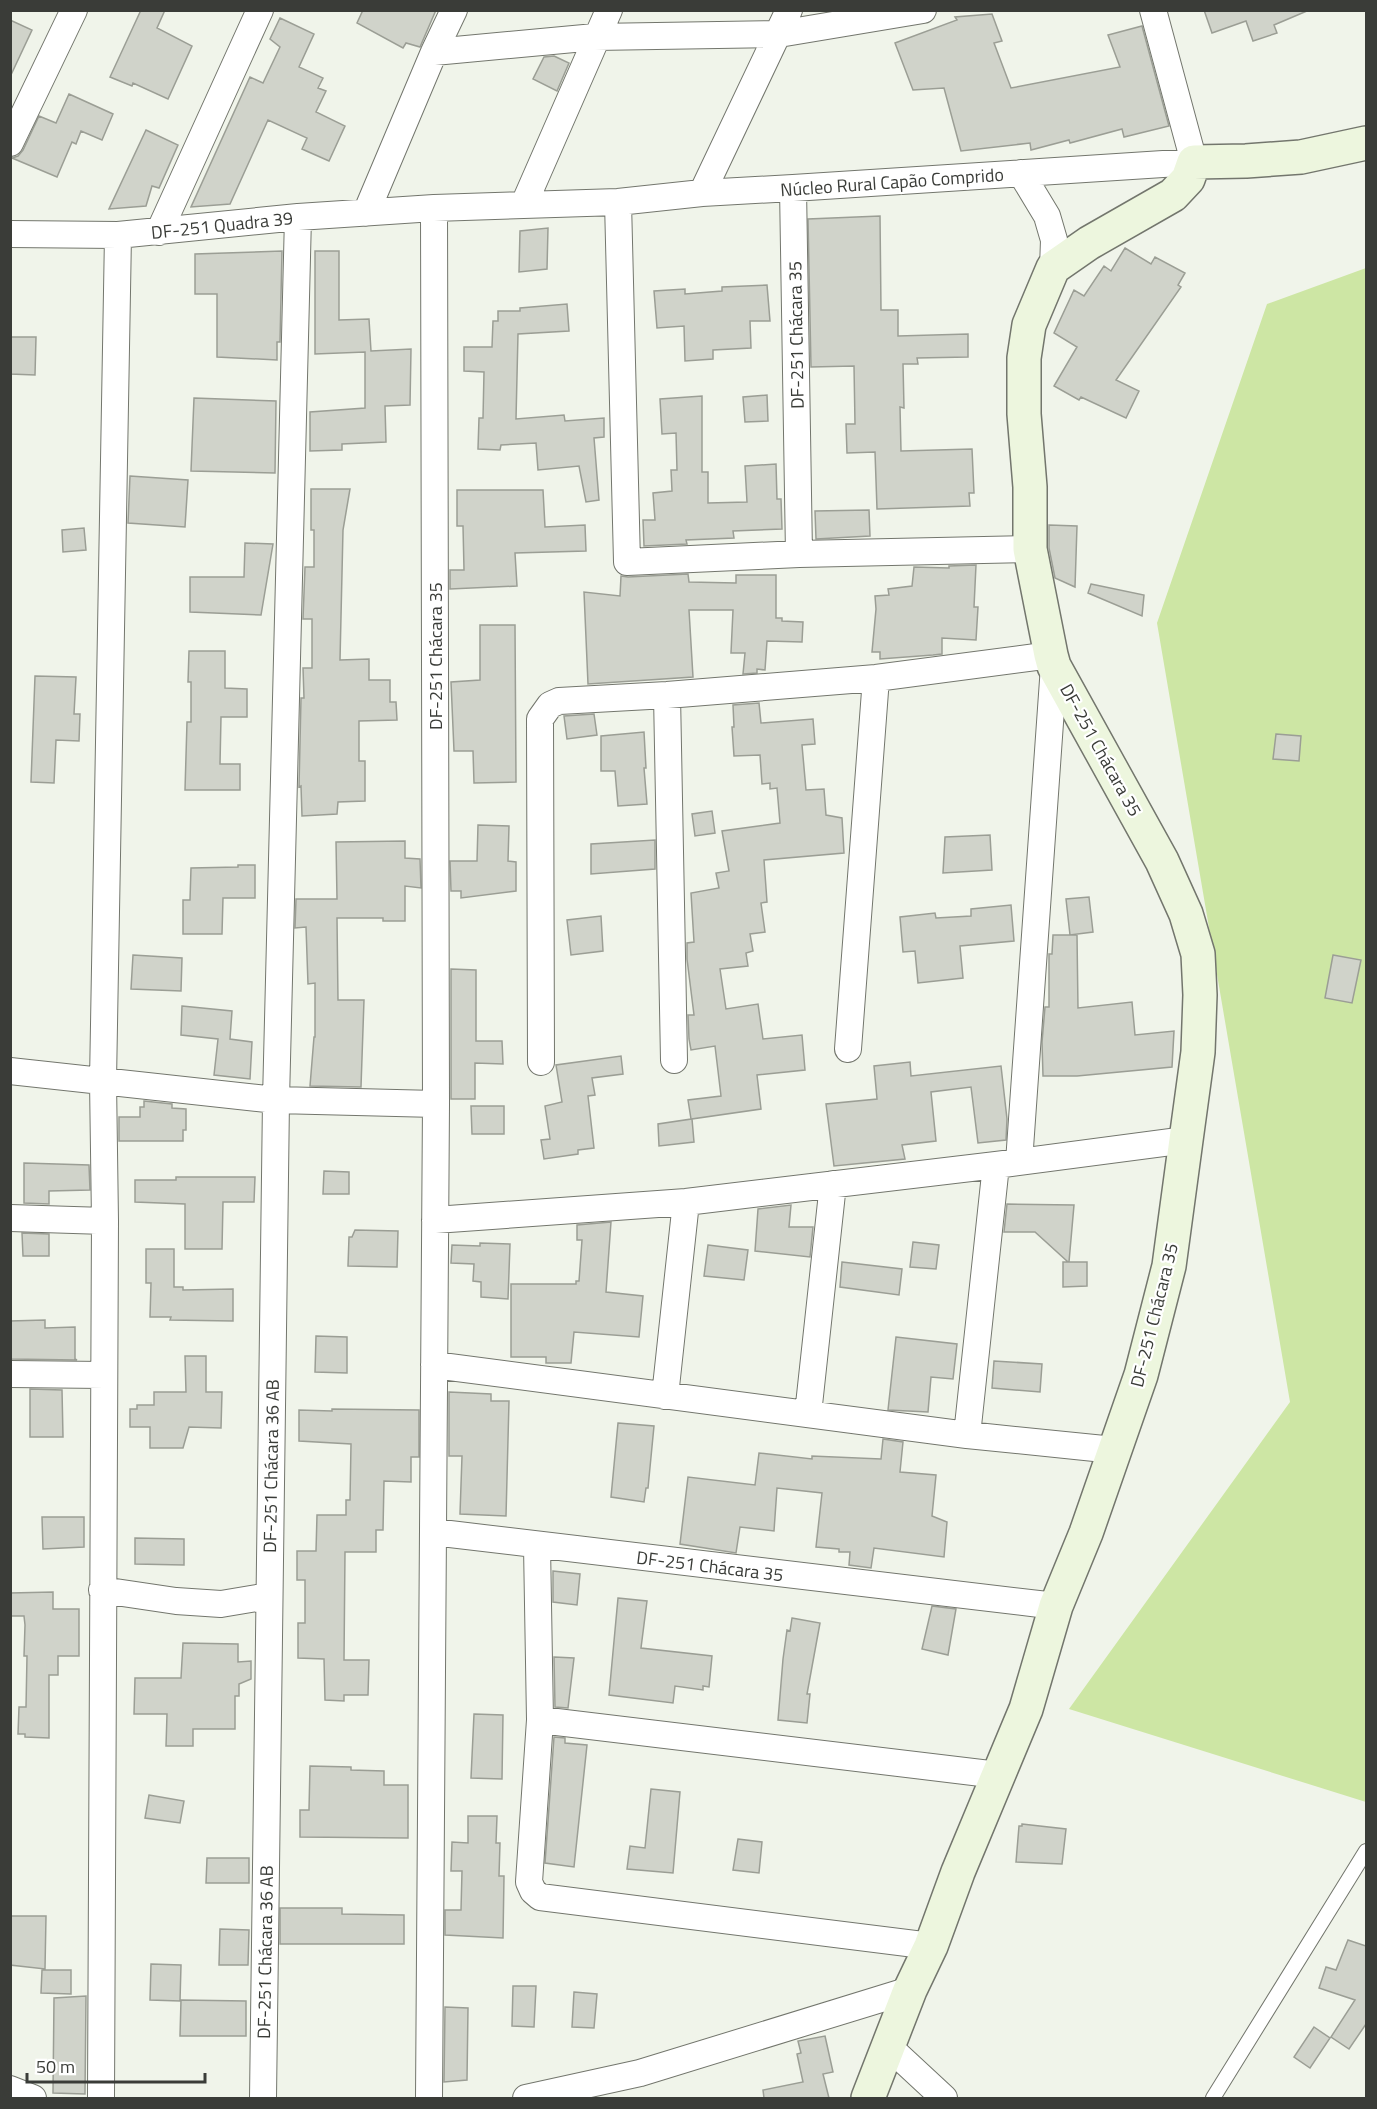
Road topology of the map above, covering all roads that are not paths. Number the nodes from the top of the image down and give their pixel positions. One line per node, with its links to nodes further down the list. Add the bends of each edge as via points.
1 (74, 10): 11 (street)
2 (260, 10): 22 (street)
3 (454, 10): 10 (street)
4 (609, 10): 9 (street)
5 (789, 10): 8 (street)
6 (923, 10): 8 (street)
7 (1153, 10): 13 (street)
8 (779, 34): 9 (street); 16 (street)
9 (596, 37): 10 (street); 18 (street)
10 (434, 52): 20 (street)
11 (10, 143)
12 (1366, 143): 13 (street, via 1301,157)
13 (1194, 162): 14 (street, Núcleo Rural Capão Comprido); 25 (street, via 1188,179 1173,195)
14 (1021, 174): 15 (street, Núcleo Rural Capão Comprido); 25 (street, via 1047,216 1054,240)
15 (793, 188): 16 (street, Núcleo Rural Capão Comprido); 27 (street, DF-251 Chácara 35)
16 (702, 192): 17 (street, Núcleo Rural Capão Comprido)
17 (618, 202): 18 (street, Núcleo Rural Capão Comprido); 27 (street, via 627,562)
18 (524, 204): 19 (street, Núcleo Rural Capão Comprido)
19 (434, 208): 20 (street, DF-251 Quadra 39); 37 (street, DF-251 Chácara 35)
20 (366, 213): 21 (street, DF-251 Quadra 39)
21 (298, 217): 22 (street, DF-251 Quadra 39); 36 (street)
22 (159, 232): 24 (street, DF-251 Quadra 39)
23 (10, 234): 24 (street, DF-251 Quadra 39)
24 (118, 235): 35 (street)
25 (1053, 268): 26 (street, via 1029,325 1024,358)
26 (1030, 549): 27 (street); 28 (street)
27 (800, 554)
28 (1053, 660): 29 (street); 38 (street, DF-251 Chácara 35, via 1162,861 1186,914 1198,954 1198,1052); 39 (street, DF-251 Chácara 35)
29 (876, 678): 30 (street); 31 (street)
30 (667, 695): 32 (street); 33 (street, via 559,701 550,705 540,719)
31 (848, 1050)
32 (674, 1060)
33 (541, 1062)
34 (10, 1071): 35 (street)
35 (103, 1081): 36 (street); 44 (street)
36 (276, 1100): 37 (street); 55 (street, DF-251 Chácara 36 AB)
37 (436, 1104): 43 (street, DF-251 Chácara 35)
38 (1186, 1140): 39 (street); 51 (street, DF-251 Chácara 35, via 1169,1266 1141,1375)
39 (1007, 1164): 40 (street); 50 (street, DF-251 Chácara 35)
40 (833, 1184): 41 (street); 49 (street)
41 (686, 1202): 43 (street); 48 (street)
42 (10, 1218): 44 (street)
43 (435, 1220): 45 (street, DF-251 Chácara 35)
44 (105, 1221): 47 (street)
45 (434, 1365): 48 (street); 52 (street, DF-251 Chácara 35)
46 (10, 1374): 47 (street)
47 (104, 1375): 54 (street)
48 (665, 1396): 49 (street)
49 (808, 1414): 50 (street)
50 (967, 1435): 51 (street)
51 (1114, 1450): 56 (street, DF-251 Chácara 35)
52 (433, 1532): 53 (street, DF-251 Chácara 35); 67 (street, DF-251 Chácara 35)
53 (537, 1546): 56 (street, DF-251 Chácara 35); 57 (street)
54 (102, 1590): 55 (street, via 221,1604); 65 (street)
55 (269, 1596): 66 (street, DF-251 Chácara 36 AB)
56 (1056, 1606): 58 (street, DF-251 Chácara 35, via 1026,1709)
57 (540, 1720): 58 (street); 60 (street, via 529,1882 540,1897)
58 (998, 1775): 60 (street, DF-251 Chácara 35)
59 (1366, 1851): 71 (lane)
60 (931, 1946): 61 (street, DF-251 Chácara 35)
61 (910, 1990): 62 (street, DF-251 Chácara 35); 68 (street, via 640,2073)
62 (889, 2047): 69 (street, DF-251 Chácara 35); 70 (street)
63 (10, 2089): 64 (street)
64 (33, 2098)
65 (100, 2098)
66 (263, 2098)
67 (429, 2098)
68 (526, 2098)
69 (868, 2098)
70 (944, 2098)
71 (1213, 2098)

